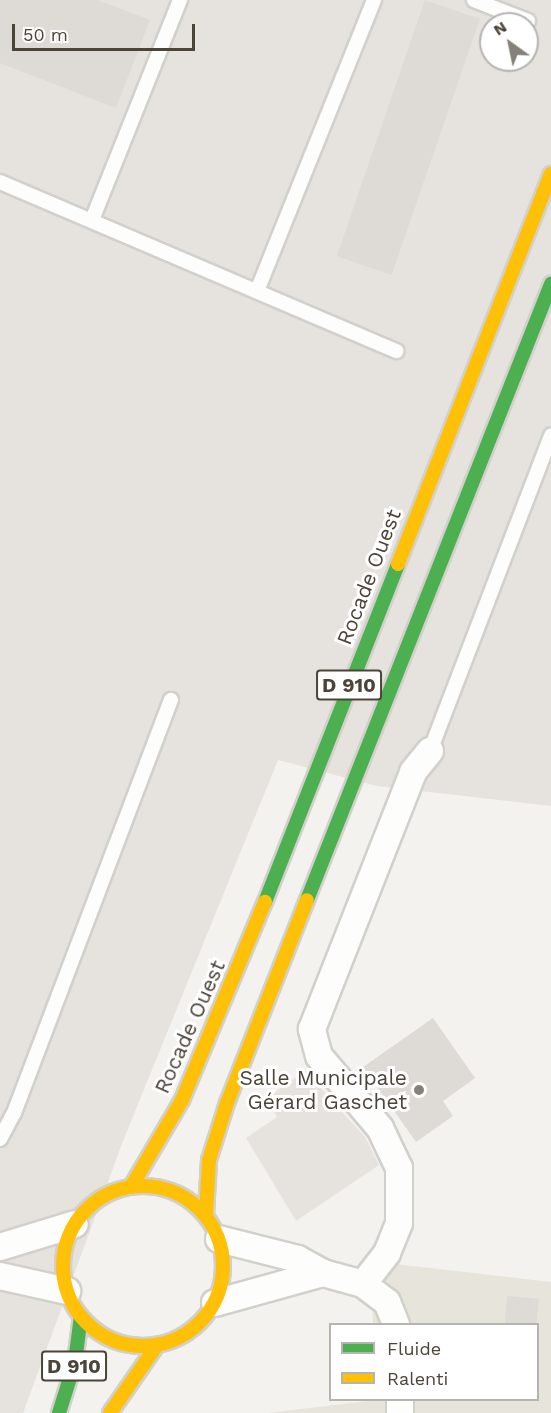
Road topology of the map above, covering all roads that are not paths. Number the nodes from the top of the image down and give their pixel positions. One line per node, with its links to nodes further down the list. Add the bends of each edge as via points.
1 (180, 0): 7 (lane)
2 (374, 0): 9 (lane)
3 (474, 0): 4 (lane)
4 (505, 12)
5 (551, 174): 15 (main road, Rocade Ouest / D 910, via 219,1019 182,1100)
6 (0, 182): 7 (lane)
7 (92, 220): 9 (lane)
8 (551, 284): 16 (main road, D 910, via 227,1102 209,1160)
9 (257, 291): 10 (lane)
10 (397, 351)
11 (551, 435): 13 (lane)
12 (171, 700): 14 (lane, via 14,1113)
13 (430, 751): 22 (street, via 413,772 312,1029 319,1056 380,1128 399,1168 399,1222 387,1253)
14 (0, 1139)
15 (131, 1187): 16 (main road, via 157,1187 186,1198); 17 (main road, via 92,1205)
16 (206, 1215): 18 (main road)
17 (75, 1224): 19 (street); 23 (main road, via 66,1245)
18 (219, 1239): 20 (street, via 298,1259); 24 (main road, via 224,1261)
19 (0, 1247)
20 (323, 1273): 22 (street); 24 (street)
21 (0, 1276): 23 (street)
22 (363, 1284): 26 (street, via 387,1302)
23 (67, 1291): 25 (main road)
24 (215, 1303): 27 (main road, via 186,1333)
25 (81, 1316): 27 (main road, via 101,1335 128,1345); 28 (main road, D 910, via 75,1362)
26 (396, 1323)
27 (157, 1345): 29 (main road, D 910)
28 (59, 1413)
29 (110, 1413)

